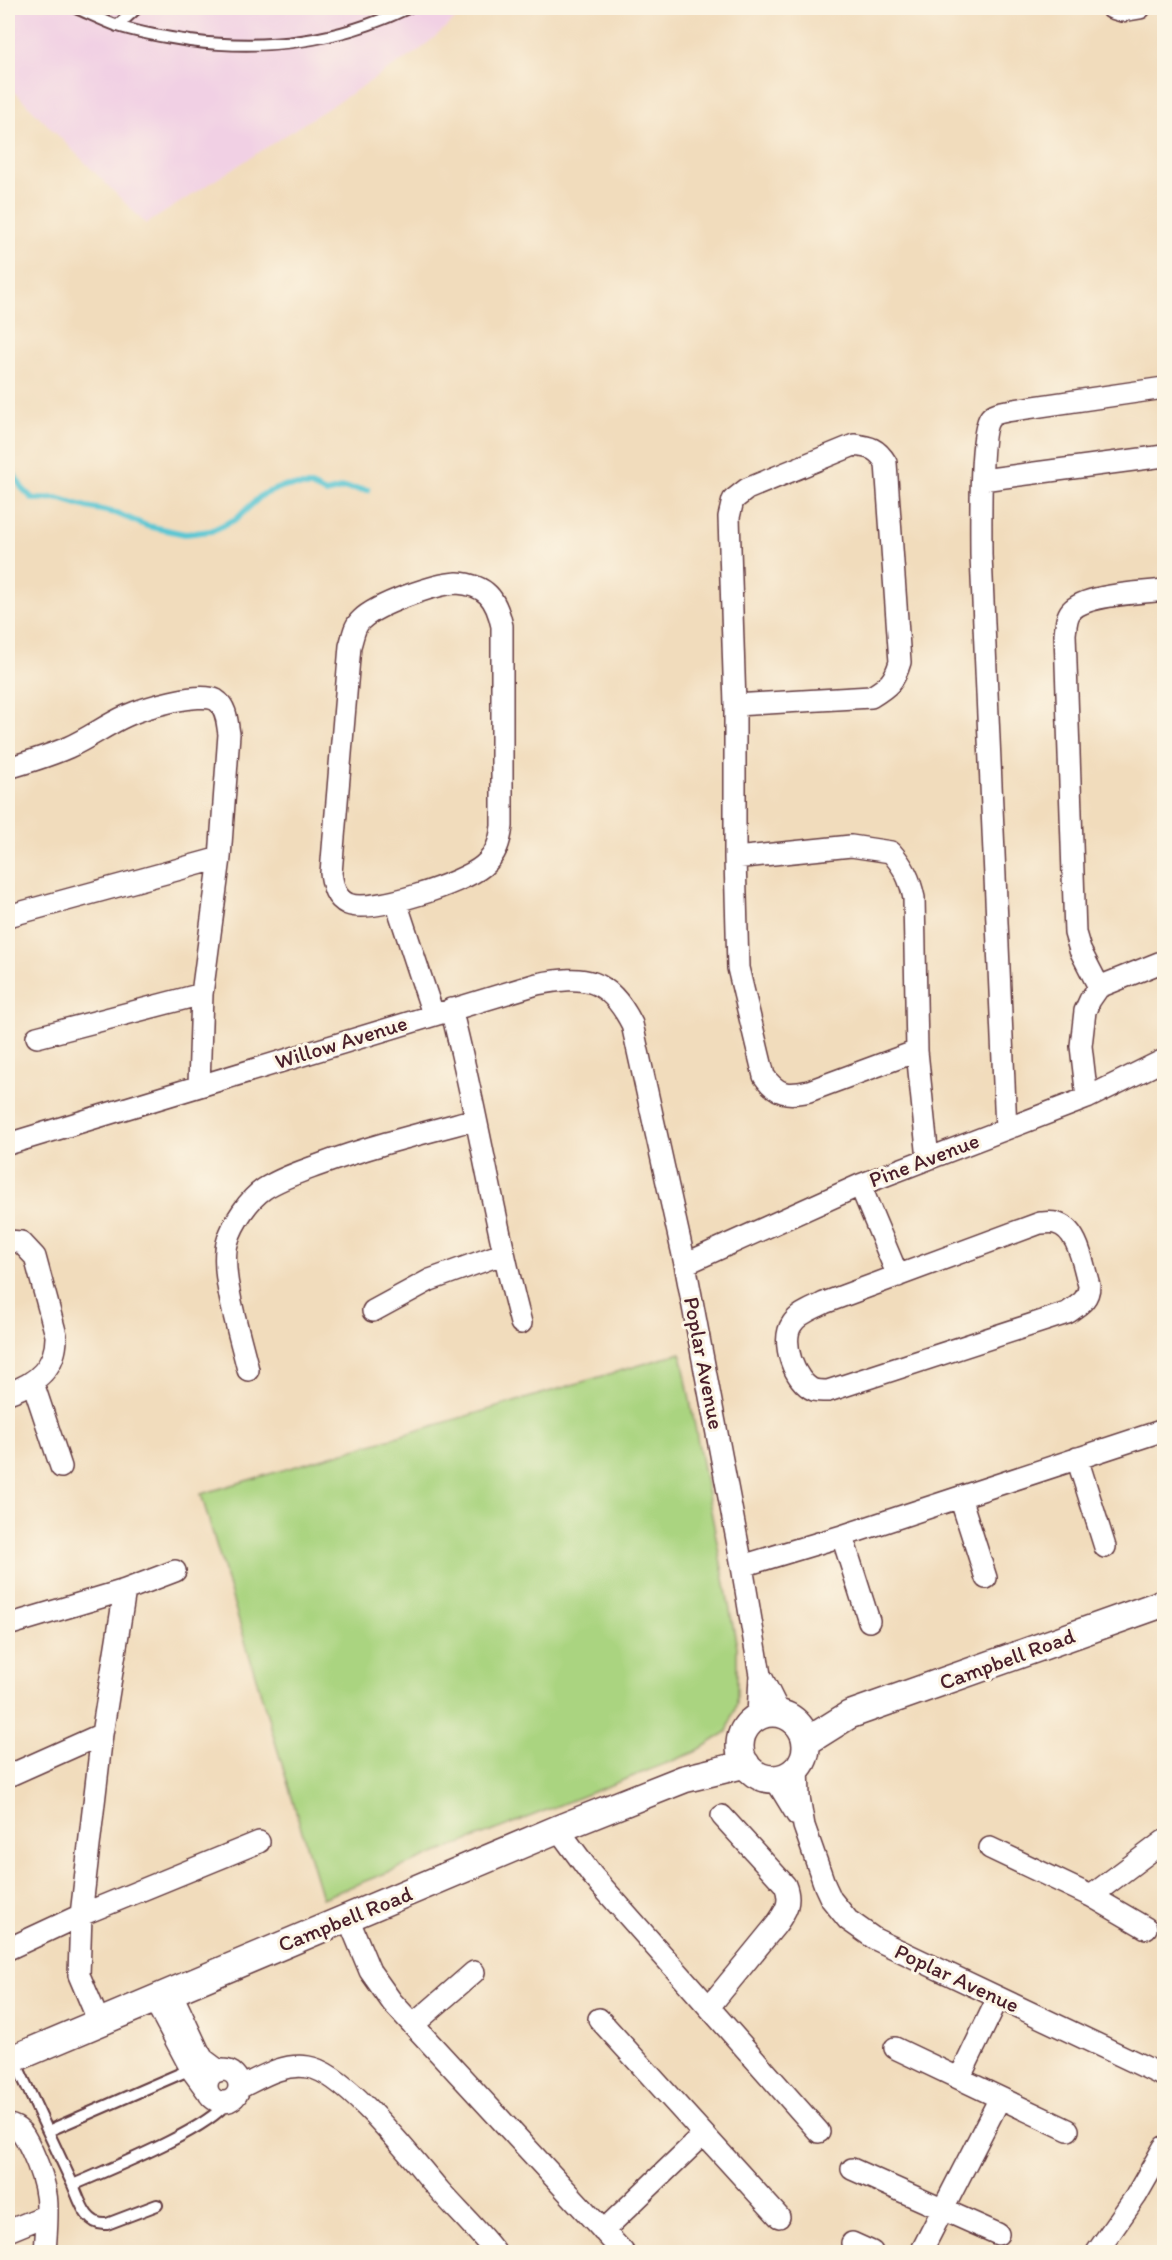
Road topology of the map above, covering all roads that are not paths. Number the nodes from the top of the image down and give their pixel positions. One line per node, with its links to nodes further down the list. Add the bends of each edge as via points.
1 (76, 8): 6 (lane)
2 (137, 8): 6 (lane)
3 (408, 8): 6 (lane, via 337,34 270,45 228,46)
4 (1112, 8): 5 (street)
5 (1140, 8)
6 (117, 26)
7 (1164, 388): 9 (street, via 993,415 986,425)
8 (1164, 456): 9 (street)
9 (982, 480): 28 (street, via 981,555)
10 (1164, 590): 18 (street, via 1087,602 1070,612 1067,621 1075,933)
11 (735, 705): 11 (street, via 871,697 895,678 900,662 886,463 879,451 854,445 747,489 733,500 729,517); 14 (street)
12 (8, 768): 13 (street, via 72,746 129,714 194,698 216,700 226,716 229,734)
13 (220, 858): 16 (street); 19 (street)
14 (735, 858): 23 (street, via 851,846 891,852 911,880 914,898); 23 (street, via 738,968 764,1076 769,1083 794,1095)
15 (396, 902): 15 (street, via 359,907 347,904 334,888 331,873 350,646 359,621 381,607 443,584 473,584 492,600 502,626 501,838 491,858 471,874); 20 (street)
16 (8, 916)
17 (1164, 961): 18 (street)
18 (1099, 987): 26 (street, via 1085,1011 1080,1046)
19 (202, 994): 21 (street); 25 (street)
20 (442, 1011): 22 (street, Willow Avenue, via 537,984 583,979 616,999 632,1024); 25 (street, Willow Avenue); 27 (street, via 466,1067)
21 (37, 1036)
22 (640, 1051): 34 (street, Poplar Avenue)
23 (917, 1051): 30 (street)
24 (1164, 1060): 26 (street, Pine Avenue)
25 (199, 1085): 29 (street, Willow Avenue)
26 (1087, 1098): 28 (street, Pine Avenue)
27 (476, 1119): 33 (street); 38 (street, via 393,1141 294,1174 262,1190 246,1208 227,1241 228,1287)
28 (1006, 1130): 30 (street, Pine Avenue)
29 (8, 1144)
30 (928, 1159): 31 (street, Pine Avenue)
31 (860, 1185): 34 (street, Pine Avenue); 35 (street)
32 (8, 1241): 39 (street, via 21,1242 35,1257 56,1335 52,1359)
33 (502, 1254): 36 (street, via 430,1280); 37 (street)
34 (685, 1264): 47 (street, Poplar Avenue)
35 (898, 1276): 35 (street, via 1040,1223 1054,1222 1064,1227 1076,1243 1089,1291 1084,1302 1056,1317 828,1391 806,1386 796,1372 788,1347 788,1331 793,1322 805,1312)
36 (373, 1311)
37 (520, 1323)
38 (248, 1370)
39 (33, 1383): 40 (street); 43 (street)
40 (8, 1393)
41 (1164, 1430): 42 (street)
42 (1077, 1458): 44 (street); 46 (street)
43 (61, 1467)
44 (960, 1497): 45 (street); 49 (street)
45 (842, 1536): 47 (street); 52 (street)
46 (1105, 1547)
47 (742, 1566): 54 (street, Poplar Avenue, via 760,1675)
48 (175, 1572): 50 (street)
49 (986, 1578)
50 (125, 1590): 53 (street); 55 (street)
51 (1164, 1604): 54 (street, Campbell Road, via 849,1715)
52 (869, 1621)
53 (8, 1625)
54 (785, 1723): 56 (street, via 745,1730); 57 (street, via 803,1760)
55 (102, 1734): 58 (street); 65 (street)
56 (743, 1756): 57 (street, via 758,1775); 60 (street, Campbell Road)
57 (786, 1773): 71 (street, Poplar Avenue, via 799,1797 804,1826 831,1899 848,1920 875,1939)
58 (8, 1776)
59 (722, 1816): 72 (street, via 785,1885 789,1903)
60 (558, 1829): 66 (street, Campbell Road); 72 (street, via 592,1875)
61 (1164, 1840): 64 (street)
62 (259, 1842): 65 (street)
63 (990, 1848): 64 (street)
64 (1091, 1896): 67 (street)
65 (81, 1915): 68 (street); 74 (street, via 79,1975)
66 (348, 1918): 70 (street, Campbell Road); 75 (street, via 370,1971)
67 (1146, 1928)
68 (8, 1949)
69 (474, 1972): 75 (street)
70 (162, 1996): 74 (street, Campbell Road); 78 (street); 81 (street, via 203,2059)
71 (998, 1998): 79 (street, Poplar Avenue); 80 (street)
72 (710, 2007): 86 (street)
73 (599, 2019): 87 (street)
74 (99, 2022): 77 (street, Campbell Road)
75 (412, 2025): 95 (street)
76 (895, 2048): 80 (street)
77 (11, 2060): 85 (lane)
78 (191, 2069): 81 (street, via 207,2091 209,2078); 85 (lane)
79 (1164, 2076)
80 (960, 2077): 82 (street)
81 (229, 2083): 90 (lane, via 219,2113); 100 (street, via 290,2067 309,2067 334,2079 370,2112)
82 (1000, 2098): 84 (street); 92 (street)
83 (8, 2125): 93 (street, via 25,2136 41,2170)
84 (1068, 2130)
85 (48, 2131): 90 (lane)
86 (819, 2132)
87 (703, 2135): 94 (street); 95 (street)
88 (1164, 2147): 104 (street)
89 (852, 2169): 92 (street)
90 (73, 2186): 91 (lane, via 90,2220 98,2225)
91 (157, 2205)
92 (944, 2210): 97 (street); 103 (street)
93 (47, 2215): 96 (street); 99 (street)
94 (779, 2217)
95 (603, 2230): 101 (street)
96 (8, 2231)
97 (998, 2234)
98 (852, 2243): 102 (street)
99 (45, 2253)
100 (495, 2253)
101 (623, 2253)
102 (872, 2253)
103 (921, 2253)
104 (1097, 2253)

